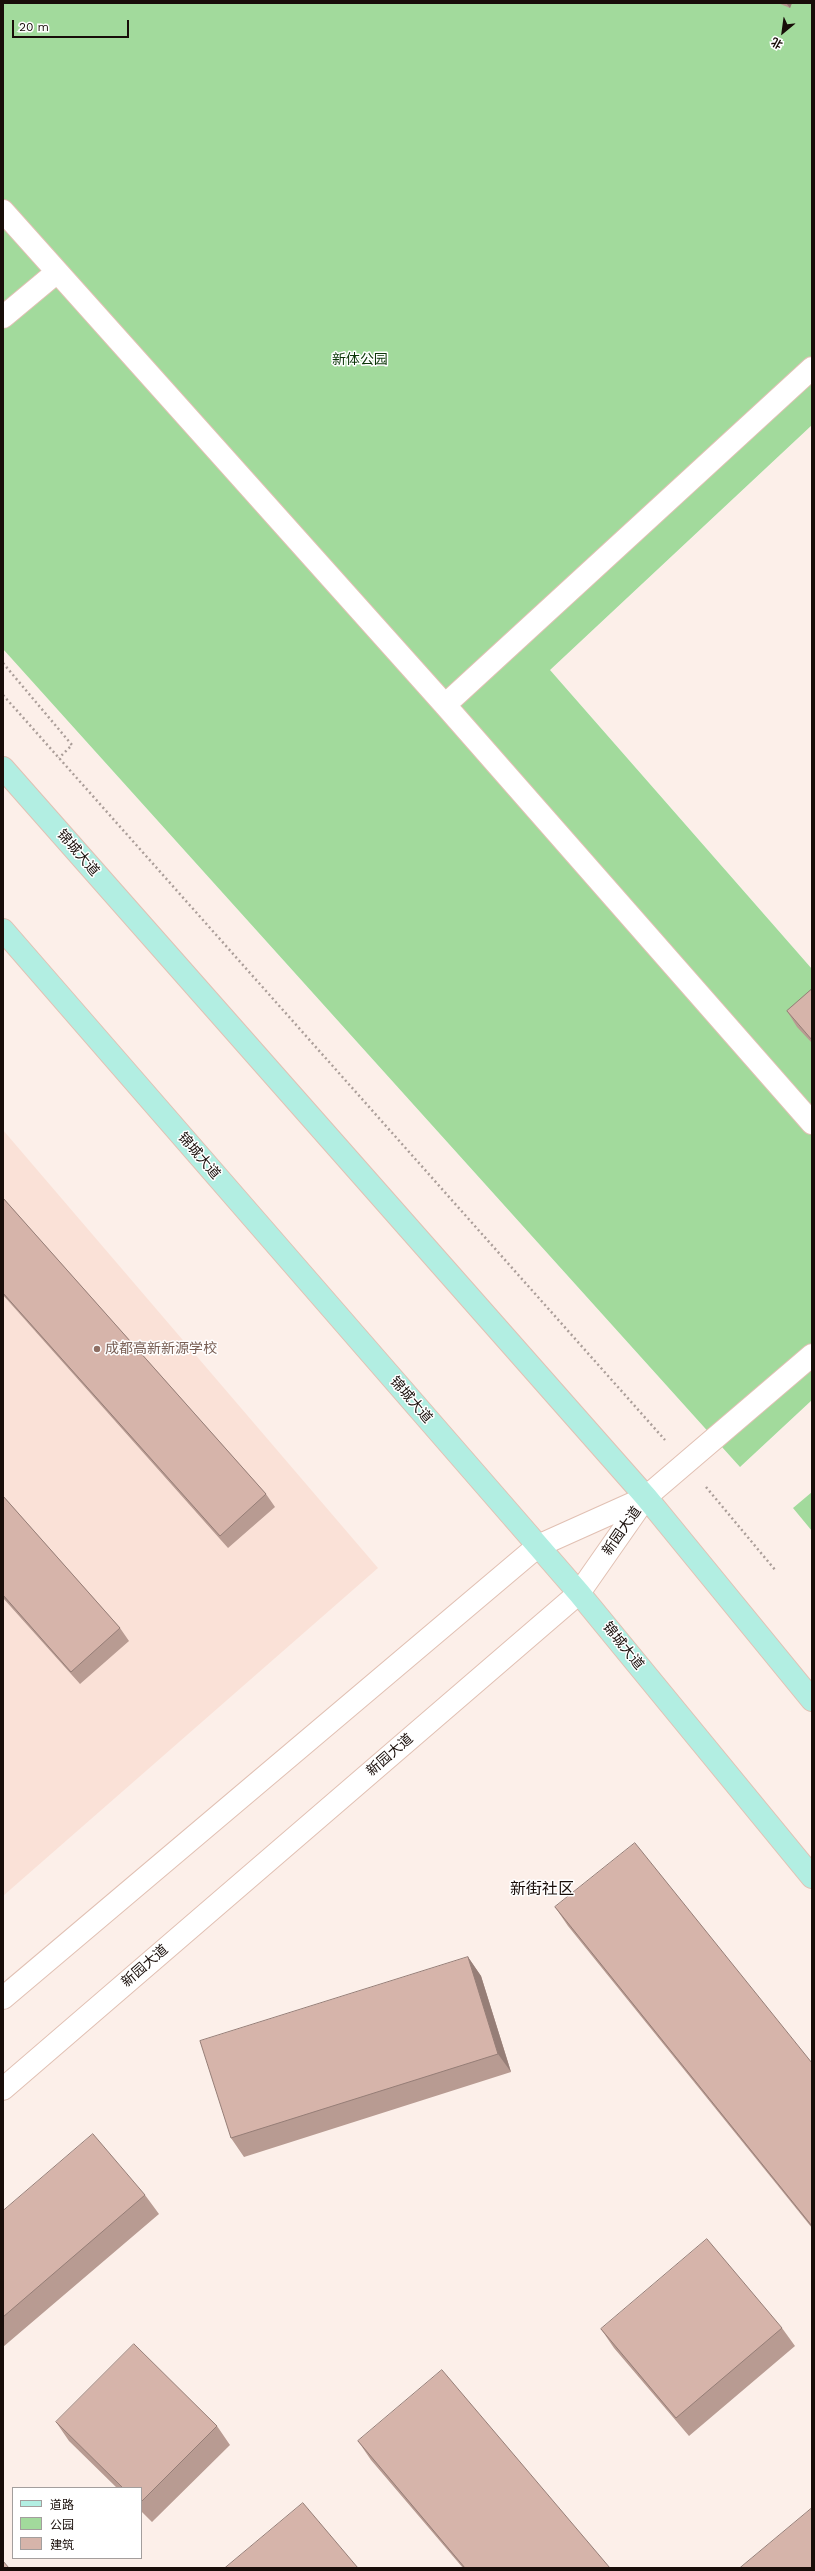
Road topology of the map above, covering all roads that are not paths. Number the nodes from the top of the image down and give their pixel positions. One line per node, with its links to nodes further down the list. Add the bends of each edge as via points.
1 (3, 211): 2 (street)
2 (57, 272): 3 (street); 5 (street)
3 (3, 317)
4 (812, 368): 5 (street)
5 (445, 705): 8 (street)
6 (3, 768): 10 (main road, 锦城大道)
7 (3, 930): 11 (main road, 锦城大道)
8 (812, 1124)
9 (812, 1355): 10 (street)
10 (646, 1497): 11 (street, 新园大道); 12 (street, 新园大道); 13 (main road, 锦城大道)
11 (538, 1546): 12 (main road, 锦城大道); 15 (street, 新园大道)
12 (579, 1593): 14 (main road, 锦城大道); 16 (street, 新园大道)
13 (812, 1700)
14 (812, 1877)
15 (3, 1998)
16 (3, 2089)

